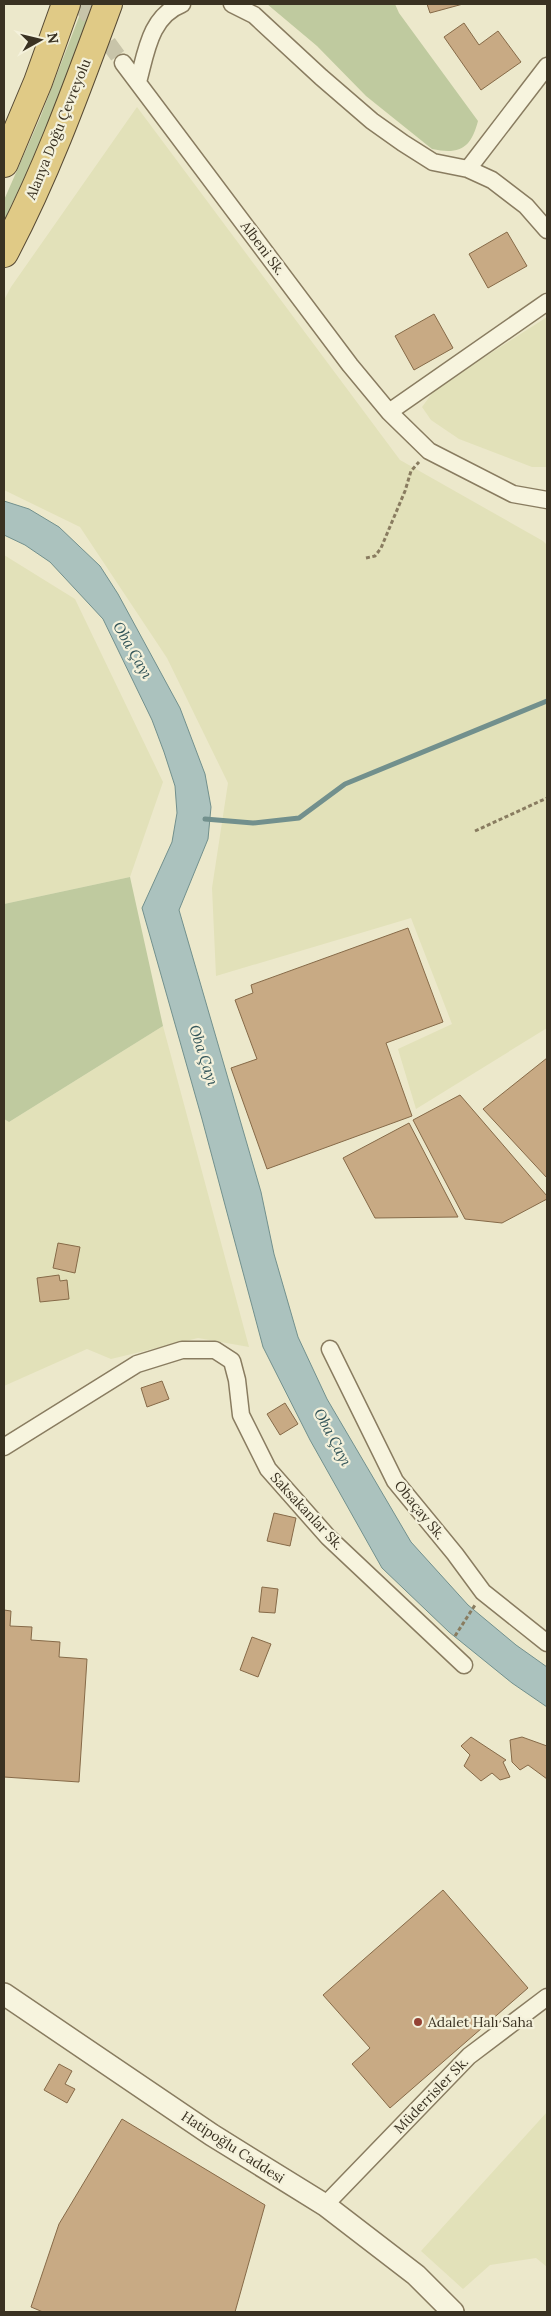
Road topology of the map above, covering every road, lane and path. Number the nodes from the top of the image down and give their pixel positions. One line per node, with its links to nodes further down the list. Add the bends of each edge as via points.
1 (66, 4): 8 (highway)
2 (108, 4): 11 (highway, Alanya Doğu Çevreyolu, via 56,138)
3 (182, 4): 7 (street, via 169,8 152,32)
4 (232, 4): 9 (street, via 254,15 372,121 403,143 434,162)
5 (124, 63): 7 (street, Albeni Sk.)
6 (547, 66): 9 (street)
7 (138, 82): 13 (street, Albeni Sk., via 350,365)
8 (4, 163)
9 (468, 169): 10 (street, via 492,180 526,206)
10 (547, 230)
11 (4, 253)
12 (547, 302): 13 (street)
13 (390, 412): 14 (street, Albeni Sk.)
14 (429, 450): 15 (street, Albeni Sk., via 514,494); 16 (path, via 411,471 381,548 375,556)
15 (547, 500)
16 (366, 558)
17 (547, 798): 18 (path)
18 (474, 831)
19 (330, 1349): 21 (street, Obaçay Sk., via 395,1482 456,1554)
20 (4, 1447): 23 (street, Saksakanlar Sk., via 137,1364 182,1350 215,1350 232,1362 241,1415 268,1469 328,1537)
21 (483, 1592): 22 (street, Obaçay Sk.); 23 (path)
22 (547, 1643)
23 (446, 1648): 24 (street, Saksakanlar Sk.)
24 (464, 1665)
25 (4, 1994): 27 (street, Hatipoğlu Caddesi, via 212,2135)
26 (547, 1997): 27 (street, Müderrisler Sk., via 469,2056)
27 (325, 2205): 28 (street, Hatipoğlu Caddesi, via 416,2275)
28 (453, 2312)

